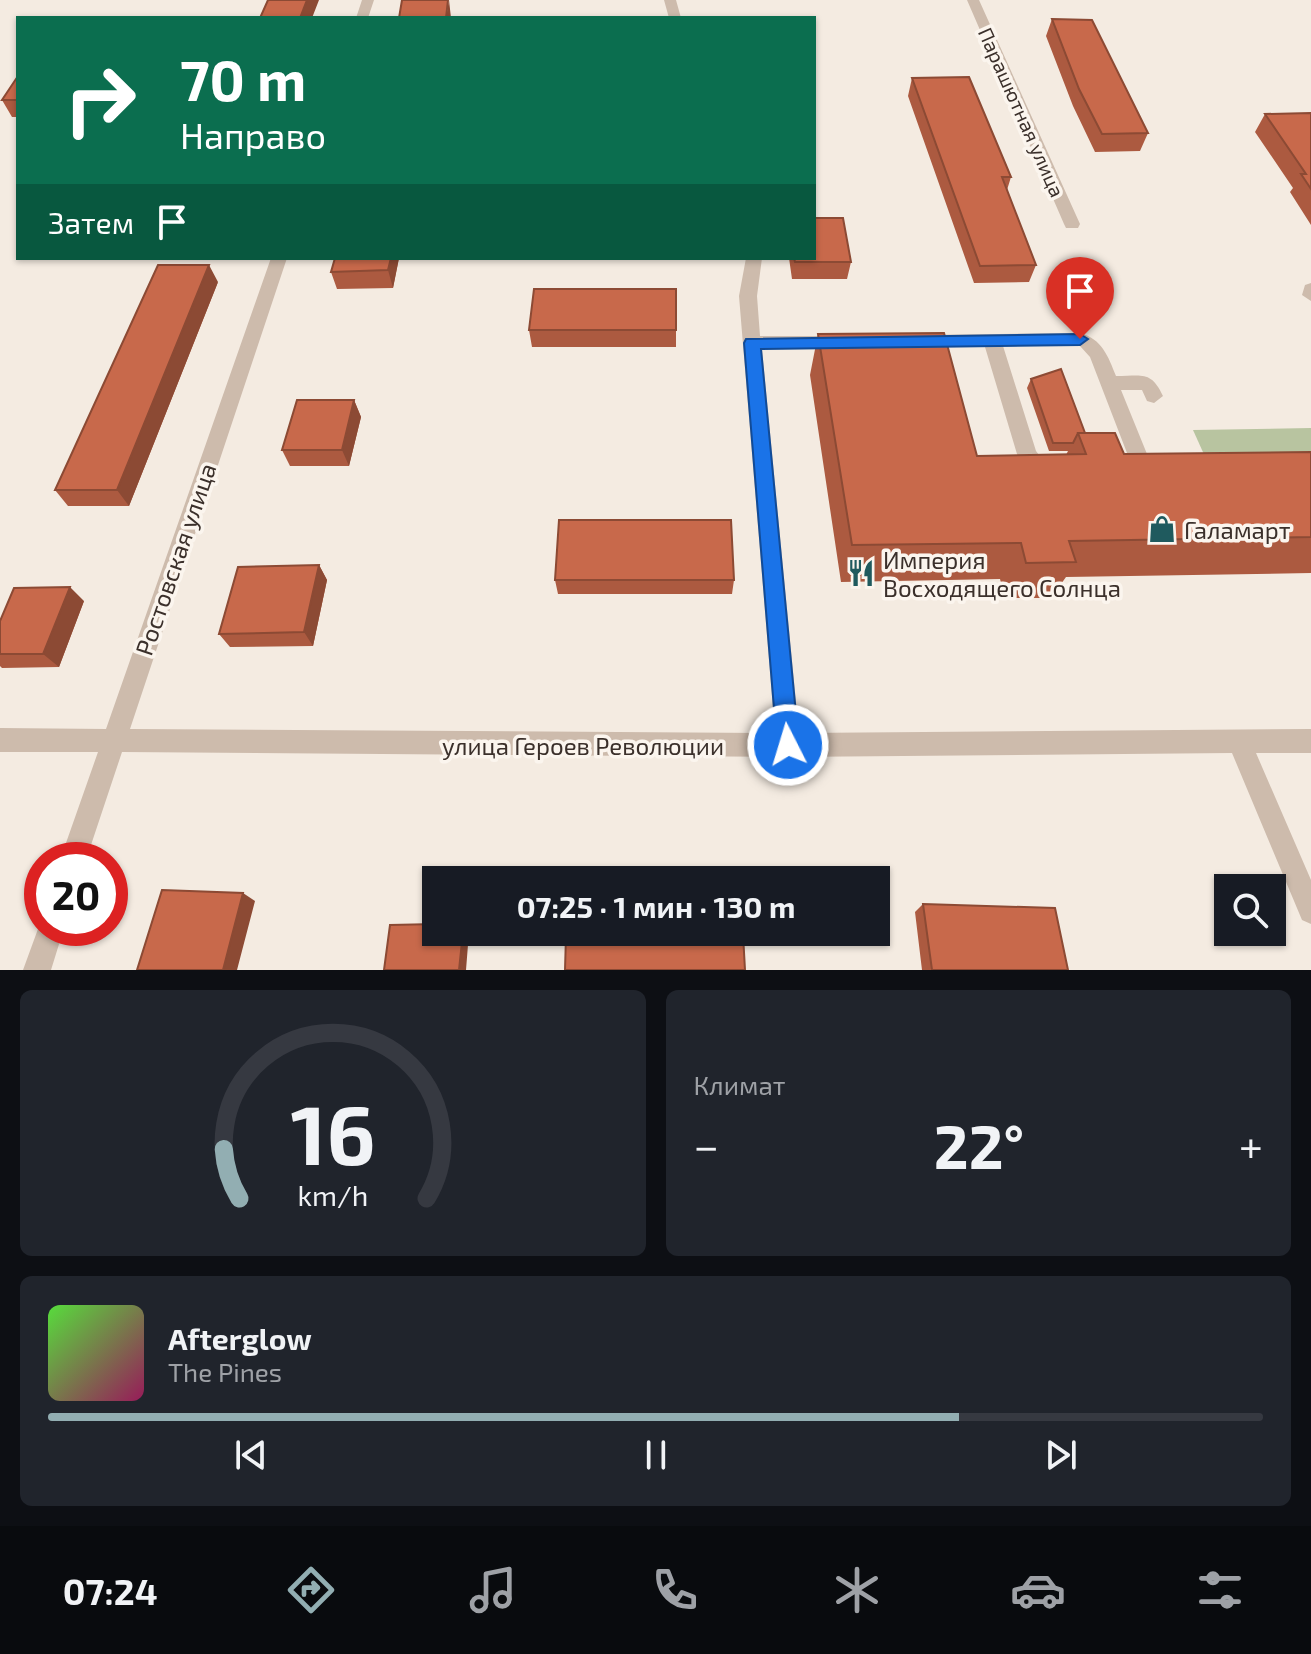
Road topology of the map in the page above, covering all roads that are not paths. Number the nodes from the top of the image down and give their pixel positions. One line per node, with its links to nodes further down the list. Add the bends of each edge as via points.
1 (973, 0): 2 (street, Парашютная улица)
2 (1072, 224)
3 (278, 260): 18 (street, Ростовская улица)
4 (754, 260): 10 (street, via 748,296)
5 (1311, 289): 6 (street)
6 (1311, 295)
7 (992, 341): 9 (street); 11 (street, via 1089,342); 13 (street, via 1027,454 1042,464)
8 (870, 342): 10 (street)
9 (900, 342)
10 (752, 343): 19 (street)
11 (1109, 383): 12 (street, via 1148,383); 14 (street, via 1137,454 1129,463)
12 (1154, 396)
13 (1071, 463)
14 (1100, 463)
15 (0, 740): 18 (street, улица Героев Революции)
16 (1311, 741): 17 (street, улица Героев Революции)
17 (1239, 742): 19 (street, улица Героев Революции); 21 (street)
18 (111, 743): 19 (street, улица Героев Революции); 20 (street, Ростовская улица)
19 (788, 745)
20 (79, 842)
21 (1311, 911)
22 (45, 946): 23 (street)
23 (37, 970)

